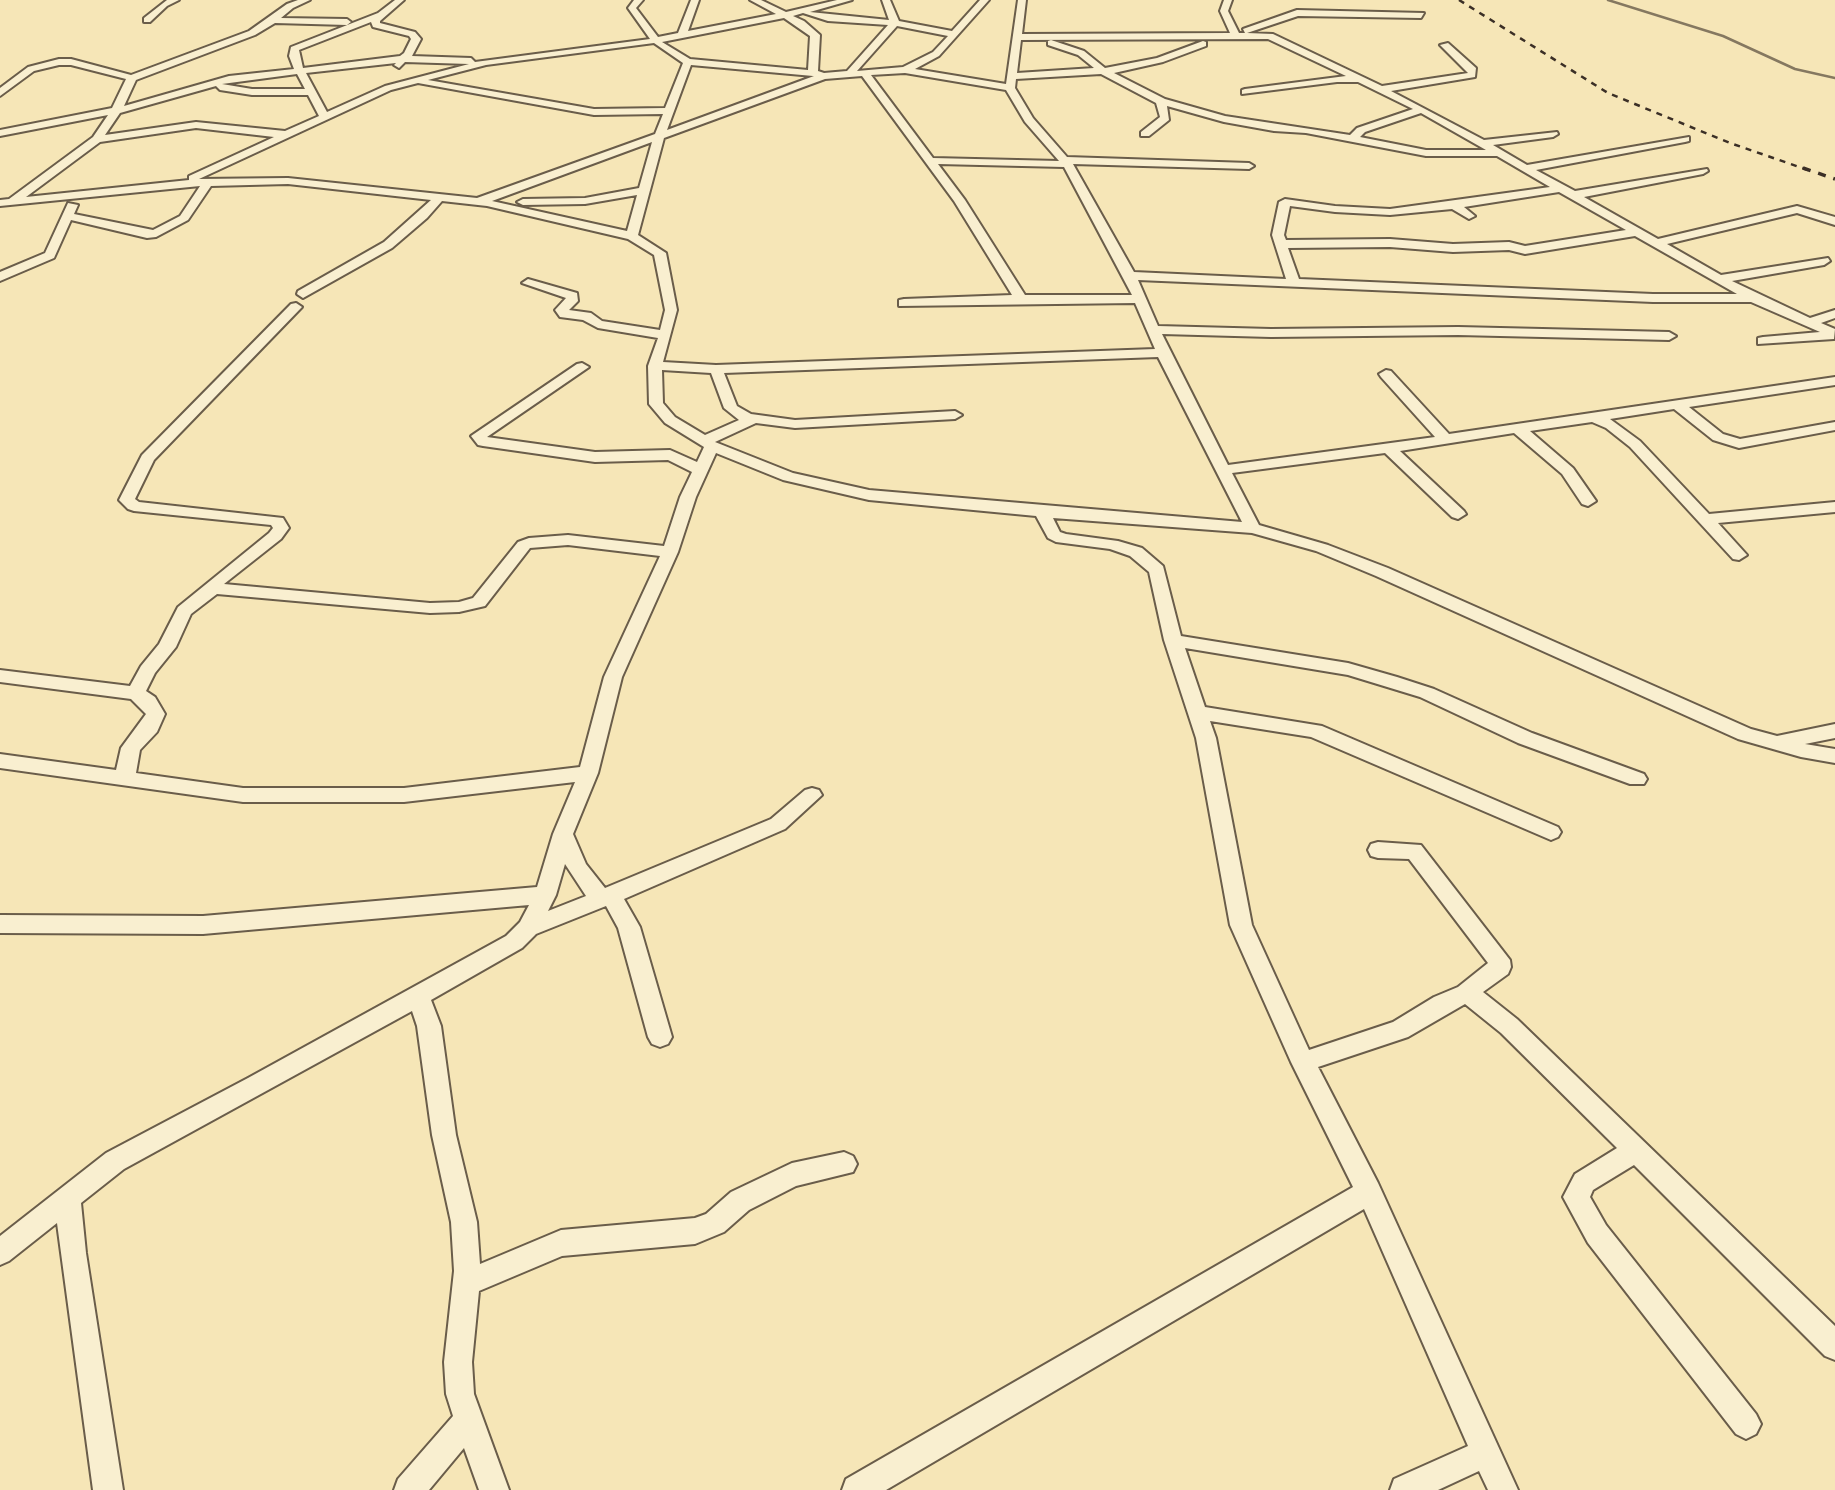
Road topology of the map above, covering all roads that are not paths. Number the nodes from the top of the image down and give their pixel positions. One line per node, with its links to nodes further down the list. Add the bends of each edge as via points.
1 (175, 0): 17 (street)
2 (299, 0): 3 (street)
3 (306, 0): 18 (street)
4 (400, 0): 15 (street)
5 (639, 0): 28 (street, via 632,8)
6 (695, 0): 24 (street)
7 (754, 0): 13 (street)
8 (848, 0): 14 (street)
9 (886, 0): 21 (street)
10 (985, 0): 22 (street)
11 (1022, 0): 25 (street)
12 (1228, 0): 27 (street, via 1224,11)
13 (791, 14): 14 (street); 20 (street); 24 (street)
14 (815, 14): 20 (street); 21 (street)
15 (381, 15): 19 (street); 30 (street, via 376,25 412,34 416,40)
16 (1421, 15): 23 (street, via 1297,13 1246,31)
17 (147, 20)
18 (271, 20): 19 (street); 38 (street, via 252,33)
19 (360, 23): 34 (street, via 294,49)
20 (801, 23): 37 (street, via 815,34)
21 (895, 23): 22 (street); 35 (street)
22 (953, 34): 33 (street, via 932,58)
23 (1249, 34): 27 (street); 39 (street, via 1270,36)
24 (682, 35): 28 (street)
25 (1017, 37): 26 (street); 41 (street)
26 (1033, 37): 27 (street); 36 (street, via 1081,54)
27 (1231, 37): 36 (street)
28 (656, 39): 31 (street); 32 (street)
29 (1445, 45): 44 (street, via 1474,70 1472,75)
30 (402, 59): 31 (street); 34 (street); 43 (street)
31 (486, 62): 40 (street)
32 (688, 62): 37 (street); 51 (street)
33 (905, 70): 35 (street); 41 (street)
34 (300, 71): 42 (street, via 229,79); 45 (street)
35 (858, 72): 37 (street); 63 (street)
36 (1105, 72): 41 (street); 48 (street)
37 (819, 75): 57 (street)
38 (132, 78): 47 (street, via 59,62 31,69); 50 (street)
39 (1363, 79): 44 (street); 46 (street)
40 (418, 81): 43 (street); 51 (street, via 594,112)
41 (1012, 82): 64 (street, via 1029,120)
42 (208, 86): 45 (street); 50 (street)
43 (388, 88): 52 (street)
44 (1383, 89): 49 (street)
45 (310, 92): 52 (street)
46 (1245, 92)
47 (0, 93)
48 (1161, 101): 54 (street, via 1166,118); 58 (street, via 1247,124)
49 (1422, 109): 58 (street, via 1361,130); 61 (street)
50 (116, 111): 53 (street); 59 (street)
51 (668, 111): 57 (street)
52 (324, 117): 56 (street)
53 (0, 133)
54 (1145, 134)
55 (1553, 134): 61 (street)
56 (289, 135): 59 (street, via 196,125); 69 (street)
57 (659, 136): 70 (street); 75 (street)
58 (1353, 138): 62 (street, via 1426,153)
59 (97, 139): 74 (street)
60 (1685, 139): 66 (street)
61 (1484, 143): 62 (street)
62 (1502, 154): 66 (street)
63 (930, 161): 64 (street); 93 (street)
64 (1067, 162): 65 (street); 87 (street)
65 (1249, 166)
66 (1527, 167): 71 (street)
67 (1703, 171): 71 (street)
68 (208, 182): 69 (street); 73 (street, via 288,181); 77 (street, via 188,214 156,233)
69 (182, 183): 72 (street)
70 (644, 190): 75 (street, via 585,201); 81 (street)
71 (1568, 191): 76 (street); 80 (street)
72 (76, 195): 74 (street); 77 (street)
73 (440, 198): 75 (street); 128 (street, via 388,245 299,300 147,458 127,500 134,506 277,521 281,528)
74 (6, 202)
75 (483, 202): 81 (street)
76 (1454, 205): 78 (street); 84 (street, via 1390,212 1288,201)
77 (67, 216): 88 (street, via 50,255)
78 (1469, 216)
79 (1835, 221): 83 (street, via 1797,209)
80 (1637, 232): 83 (street); 85 (street, via 1525,250)
81 (632, 236): 100 (street, via 660,253 671,310)
82 (1498, 236): 85 (street)
83 (1657, 243): 89 (street)
84 (1279, 244): 85 (street); 91 (street)
85 (1509, 246)
86 (1824, 261): 89 (street)
87 (1130, 276): 91 (street); 94 (street)
88 (0, 277)
89 (1719, 279): 92 (street)
90 (528, 283): 100 (street, via 568,293 573,299 561,310 565,314)
91 (1294, 283): 92 (street)
92 (1753, 298): 97 (street)
93 (1021, 299): 94 (street); 95 (street)
94 (1140, 299): 98 (street)
95 (904, 303)
96 (1835, 314): 97 (street)
97 (1809, 323): 99 (street)
98 (1154, 330): 101 (street); 103 (street)
99 (1835, 334): 102 (street)
100 (666, 335): 104 (street)
101 (1670, 336)
102 (1763, 341)
103 (1163, 353): 106 (street); 119 (street)
104 (655, 366): 106 (street); 116 (street, via 656,404 670,420)
105 (582, 367): 118 (street, via 478,436 483,442 595,457 670,455)
106 (716, 369): 112 (street, via 731,408)
107 (1386, 374): 115 (street)
108 (1835, 382): 109 (street)
109 (1677, 405): 111 (street); 113 (street, via 1718,437 1739,444)
110 (955, 415): 112 (street, via 795,424)
111 (1592, 416): 114 (street); 124 (street, via 1635,444)
112 (748, 419): 116 (street)
113 (1835, 426)
114 (1518, 429): 115 (street); 120 (street, via 1568,471)
115 (1446, 440): 117 (street)
116 (708, 444): 118 (street); 122 (street, via 788,477 869,495)
117 (1388, 449): 119 (street); 123 (street)
118 (701, 470): 126 (street)
119 (1222, 470): 125 (street)
120 (1588, 501)
121 (1835, 506): 124 (street)
122 (1042, 512): 125 (street); 129 (street, via 1054,535 1062,539 1112,544 1148,561 1157,570)
123 (1458, 514)
124 (1706, 519): 127 (street)
125 (1253, 528): 134 (street, via 1322,548 1745,734)
126 (670, 552): 128 (street, via 568,540 535,541 523,545 479,601 459,607); 137 (street, via 613,677)
127 (1739, 555)
128 (213, 588): 131 (street, via 184,611 167,647 147,670)
129 (1174, 640): 132 (street); 139 (street, via 1348,669 1391,681)
130 (0, 676): 131 (street)
131 (136, 693): 138 (street, via 156,714 131,748)
132 (1197, 712): 141 (street, via 1315,731); 151 (street, via 1206,738 1241,925)
133 (1835, 732): 134 (street)
134 (1776, 743): 135 (street)
135 (1835, 756)
136 (0, 761): 138 (street)
137 (588, 773): 138 (street, via 404,795 243,795); 142 (street)
138 (127, 779)
139 (1637, 779)
140 (811, 795): 145 (street, via 778,824)
141 (1551, 832)
142 (563, 834): 144 (street); 145 (street, via 577,868)
143 (1378, 850): 148 (street, via 1418,854 1499,960 1500,967)
144 (545, 895): 146 (street, via 203,926); 147 (street)
145 (606, 897): 147 (street); 150 (street, via 629,927)
146 (0, 924)
147 (528, 928): 149 (street, via 514,942)
148 (1468, 993): 151 (street, via 1400,1030); 152 (street, via 1509,1026)
149 (418, 995): 155 (street, via 115,1161); 157 (street, via 429,1027 444,1135 464,1223)
150 (660, 1037)
151 (1303, 1062): 154 (street)
152 (1636, 1151): 158 (street); 160 (street, via 1584,1182 1576,1197 1597,1234)
153 (844, 1164): 157 (street, via 792,1175 695,1231 561,1243 488,1275 477,1278)
154 (1369, 1192): 161 (street); 165 (street)
155 (68, 1199): 156 (street); 162 (street)
156 (0, 1252)
157 (467, 1271): 159 (street, via 458,1362)
158 (1835, 1346)
159 (468, 1421): 163 (street); 164 (street)
160 (1746, 1424)
161 (1485, 1453): 166 (street); 167 (street)
162 (108, 1490)
163 (409, 1490)
164 (494, 1490)
165 (857, 1490)
166 (1405, 1490)
167 (1503, 1490)

